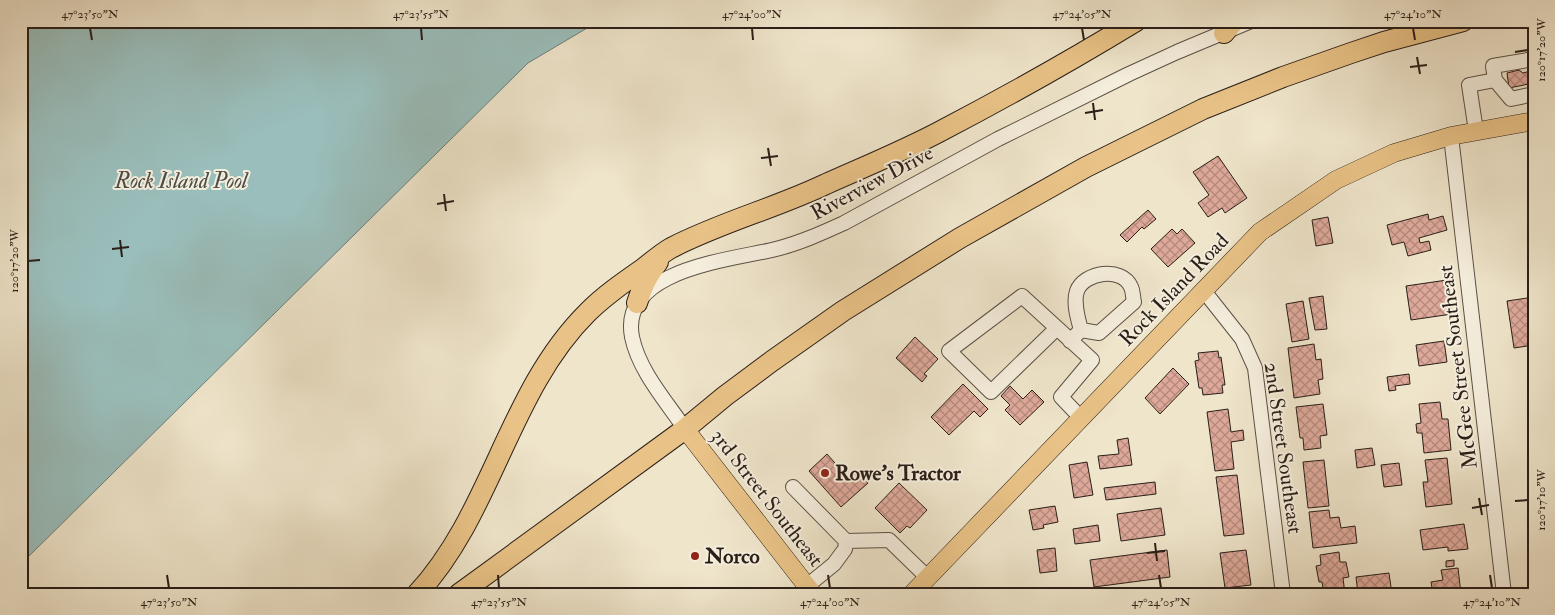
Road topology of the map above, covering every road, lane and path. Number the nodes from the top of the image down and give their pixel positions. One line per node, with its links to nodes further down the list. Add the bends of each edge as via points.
1 (1136, 21): 11 (highway, via 938,132 823,186)
2 (1251, 21): 4 (street, Riverview Drive)
3 (1462, 21): 18 (highway, via 1384,42 1283,77 1203,110 1086,167 960,238 843,311 725,396)
4 (1229, 27): 13 (street, Riverview Drive, via 998,139 837,226 778,248 671,276 656,284)
5 (1534, 59): 6 (street, via 1493,66)
6 (1495, 80): 7 (street, via 1511,98); 9 (street, via 1469,85)
7 (1534, 94)
8 (1534, 120): 9 (main road, Rock Island Road)
9 (1476, 131): 10 (main road, Rock Island Road)
10 (1451, 136): 12 (main road, Rock Island Road, via 1394,153 1336,180 1260,232); 27 (street, McGee Street Southeast)
11 (669, 249): 13 (highway, via 651,271); 23 (highway, via 609,293 560,344 533,386 455,544)
12 (1204, 291): 17 (main road, Rock Island Road); 26 (street, 2nd Street Southeast, via 1242,339 1255,368)
13 (637, 303): 18 (street, via 632,323 637,354)
14 (1057, 328): 14 (street, via 1022,296 949,351 990,392); 16 (street)
15 (1081, 330): 15 (street, via 1099,333 1134,302 1131,286 1124,278 1110,273 1084,280 1077,292); 16 (street)
16 (1070, 341): 17 (street, via 1092,360 1061,397)
17 (1081, 418): 21 (main road, Rock Island Road)
18 (685, 429): 22 (main road, 3rd Street Southeast); 24 (highway)
19 (793, 487): 20 (street)
20 (846, 541): 21 (street, via 889,540); 22 (street, via 845,549 834,564)
21 (927, 577): 25 (main road, Rock Island Road)
22 (810, 590)
23 (417, 594)
24 (459, 594)
25 (912, 594)
26 (1283, 594)
27 (1504, 594)

